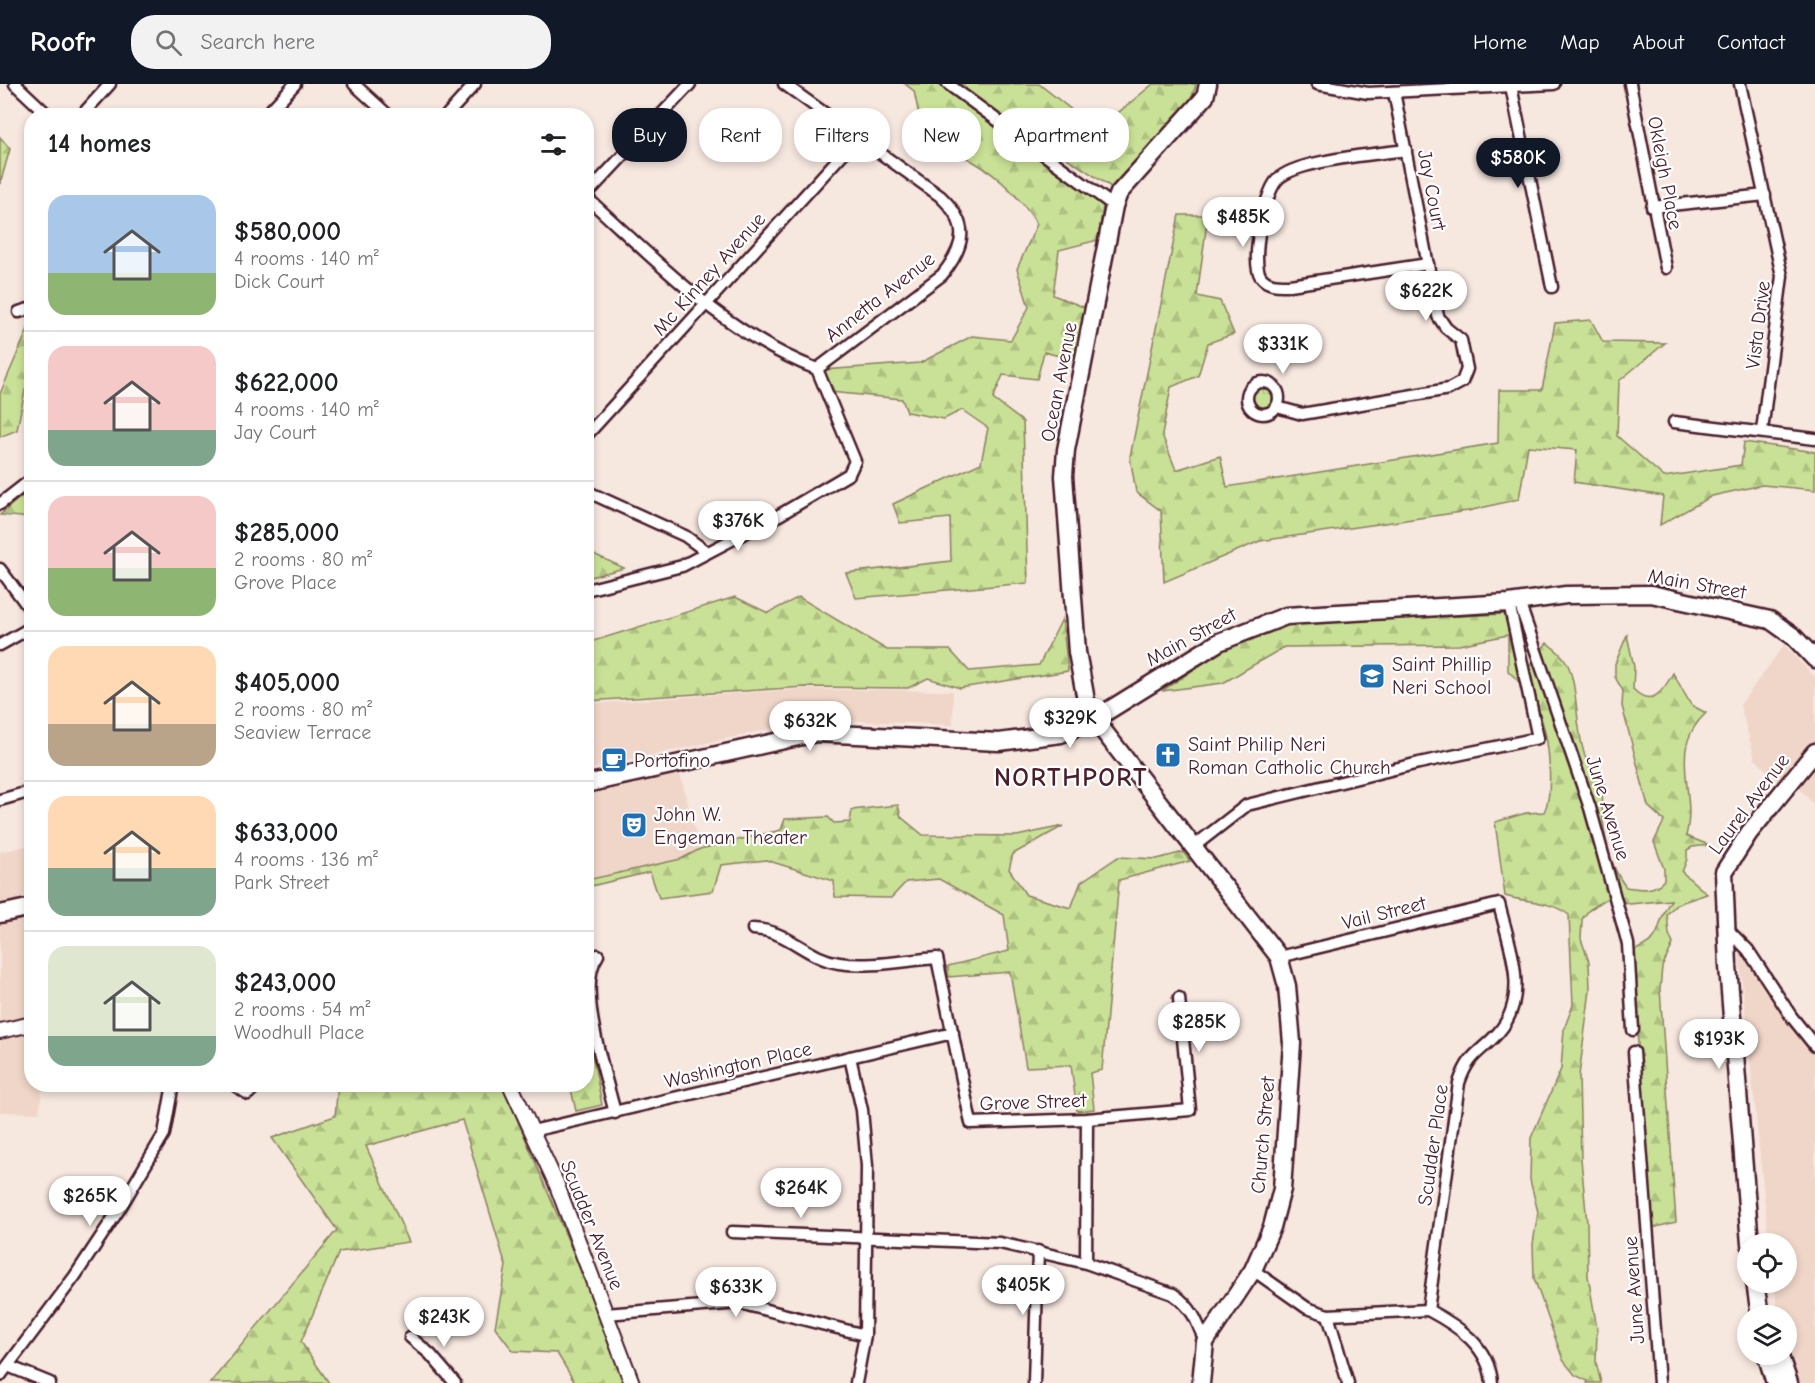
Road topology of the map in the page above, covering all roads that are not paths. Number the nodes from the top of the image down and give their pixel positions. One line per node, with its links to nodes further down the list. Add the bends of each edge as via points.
1 (15, 84): 16 (street)
2 (110, 84): 17 (street)
3 (295, 84): 18 (street)
4 (354, 84): 19 (street)
5 (475, 84): 20 (street)
6 (690, 84): 25 (street)
7 (784, 84): 21 (street, Annetta Avenue)
8 (948, 84): 28 (street)
9 (1208, 84): 28 (main road, Ocean Avenue, via 1205,97 1119,193)
10 (1317, 84): 15 (street, via 1368,93)
11 (1554, 84): 14 (street)
12 (1630, 84): 29 (street, Okleigh Place)
13 (1740, 84): 26 (street, Vista Drive)
14 (1511, 86): 15 (street); 32 (street)
15 (1394, 92): 22 (street, Jay Court)
16 (40, 108)
17 (88, 108)
18 (272, 108)
19 (380, 108)
20 (453, 108)
21 (818, 108)
22 (1406, 150): 30 (street, Jay Court); 30 (street, via 1294,168 1277,180 1267,198 1255,267 1267,282 1290,285)
23 (890, 161): 36 (street, Annetta Avenue, via 952,207 960,221 963,239 955,259 942,275)
24 (835, 162): 33 (street, Mc Kinney Avenue)
25 (594, 187)
26 (1765, 195): 29 (street); 40 (street, Vista Drive, via 1782,276)
27 (594, 203): 33 (street)
28 (1114, 206): 53 (main road, Ocean Avenue, via 1064,476 1078,666)
29 (1652, 207): 31 (street, Okleigh Place)
30 (1428, 264): 37 (street, Jay Court, via 1438,316 1461,340 1467,369 1462,382 1449,389 1302,414)
31 (1666, 268)
32 (1552, 287)
33 (705, 305): 36 (street, via 768,348); 39 (street, Mc Kinney Avenue)
34 (24, 310): 35 (street)
35 (19, 312)
36 (817, 369): 45 (street, via 855,461 849,474)
37 (1277, 407)
38 (1674, 422): 40 (street)
39 (594, 427)
40 (1762, 431): 41 (street)
41 (1815, 439)
42 (24, 485): 44 (street)
43 (594, 495): 45 (street, via 685,536)
44 (0, 504)
45 (707, 552): 47 (street, via 682,566)
46 (0, 569): 48 (street)
47 (594, 588)
48 (24, 601)
49 (1514, 602): 52 (main road, Main Street, via 1566,595 1651,594 1770,620); 53 (main road, Main Street, via 1275,618 1191,658); 58 (street, via 1538,738 1246,805); 70 (street, June Avenue, via 1590,808 1628,944)
50 (24, 632): 51 (street)
51 (0, 645)
52 (1815, 659)
53 (1093, 720): 55 (main road, Main Street, via 1061,734 999,742 816,733); 58 (main road, Church Street)
54 (1815, 752): 62 (main road, Laurel Avenue, via 1726,866)
55 (594, 782)
56 (24, 793): 57 (street)
57 (0, 800)
58 (1193, 847): 65 (main road, Church Street)
59 (1498, 904): 65 (street, Vail Street); 87 (street, Scudder Place, via 1516,975 1516,998 1509,1019 1472,1054 1459,1083)
60 (24, 910): 61 (main road)
61 (0, 914)
62 (1726, 927): 73 (street, via 1748,950); 82 (main road, Laurel Avenue)
63 (753, 929): 72 (street, Grove Street, via 774,931 819,957 839,963 937,958)
64 (598, 955): 66 (street)
65 (1279, 957): 86 (main road, Church Street, via 1289,1000 1292,1043 1282,1189 1272,1227)
66 (594, 964)
67 (1179, 998): 79 (street, Grove Street, via 1190,1110)
68 (594, 1025): 78 (street)
69 (24, 1026): 71 (street)
70 (1633, 1030)
71 (0, 1031)
72 (953, 1033): 75 (street, Washington Place); 79 (street, Grove Street, via 971,1123)
73 (1814, 1046)
74 (1634, 1052): 104 (street, June Avenue)
75 (850, 1057): 78 (street, Washington Place); 83 (street, via 864,1128)
76 (172, 1092): 95 (street, via 164,1134 120,1208)
77 (514, 1092): 80 (street, Scudder Avenue)
78 (615, 1113): 80 (street, Washington Place)
79 (1087, 1119): 85 (street)
80 (532, 1131): 88 (street, Scudder Avenue)
81 (732, 1232): 83 (street)
82 (1749, 1233)
83 (867, 1237): 84 (street, via 1000,1243); 90 (street)
84 (1038, 1251): 85 (street); 100 (street)
85 (1086, 1263): 92 (street, via 1173,1294 1196,1317)
86 (1253, 1270): 89 (street, via 1307,1308); 92 (main road, Church Street)
87 (1428, 1310): 89 (street); 103 (street, via 1472,1339 1484,1356)
88 (606, 1314): 90 (street, via 739,1303); 98 (street, Scudder Avenue)
89 (1328, 1315): 102 (street)
90 (865, 1335): 99 (street)
91 (410, 1337): 97 (street)
92 (1205, 1342): 101 (main road, Church Street)
93 (1769, 1365): 105 (main road)
94 (1783, 1365): 106 (main road)
95 (3, 1370): 96 (street)
96 (50, 1383)
97 (455, 1383)
98 (632, 1383)
99 (856, 1383)
100 (1034, 1383)
101 (1201, 1383)
102 (1348, 1383)
103 (1492, 1383)
104 (1659, 1383)
105 (1775, 1383)
106 (1789, 1383)

